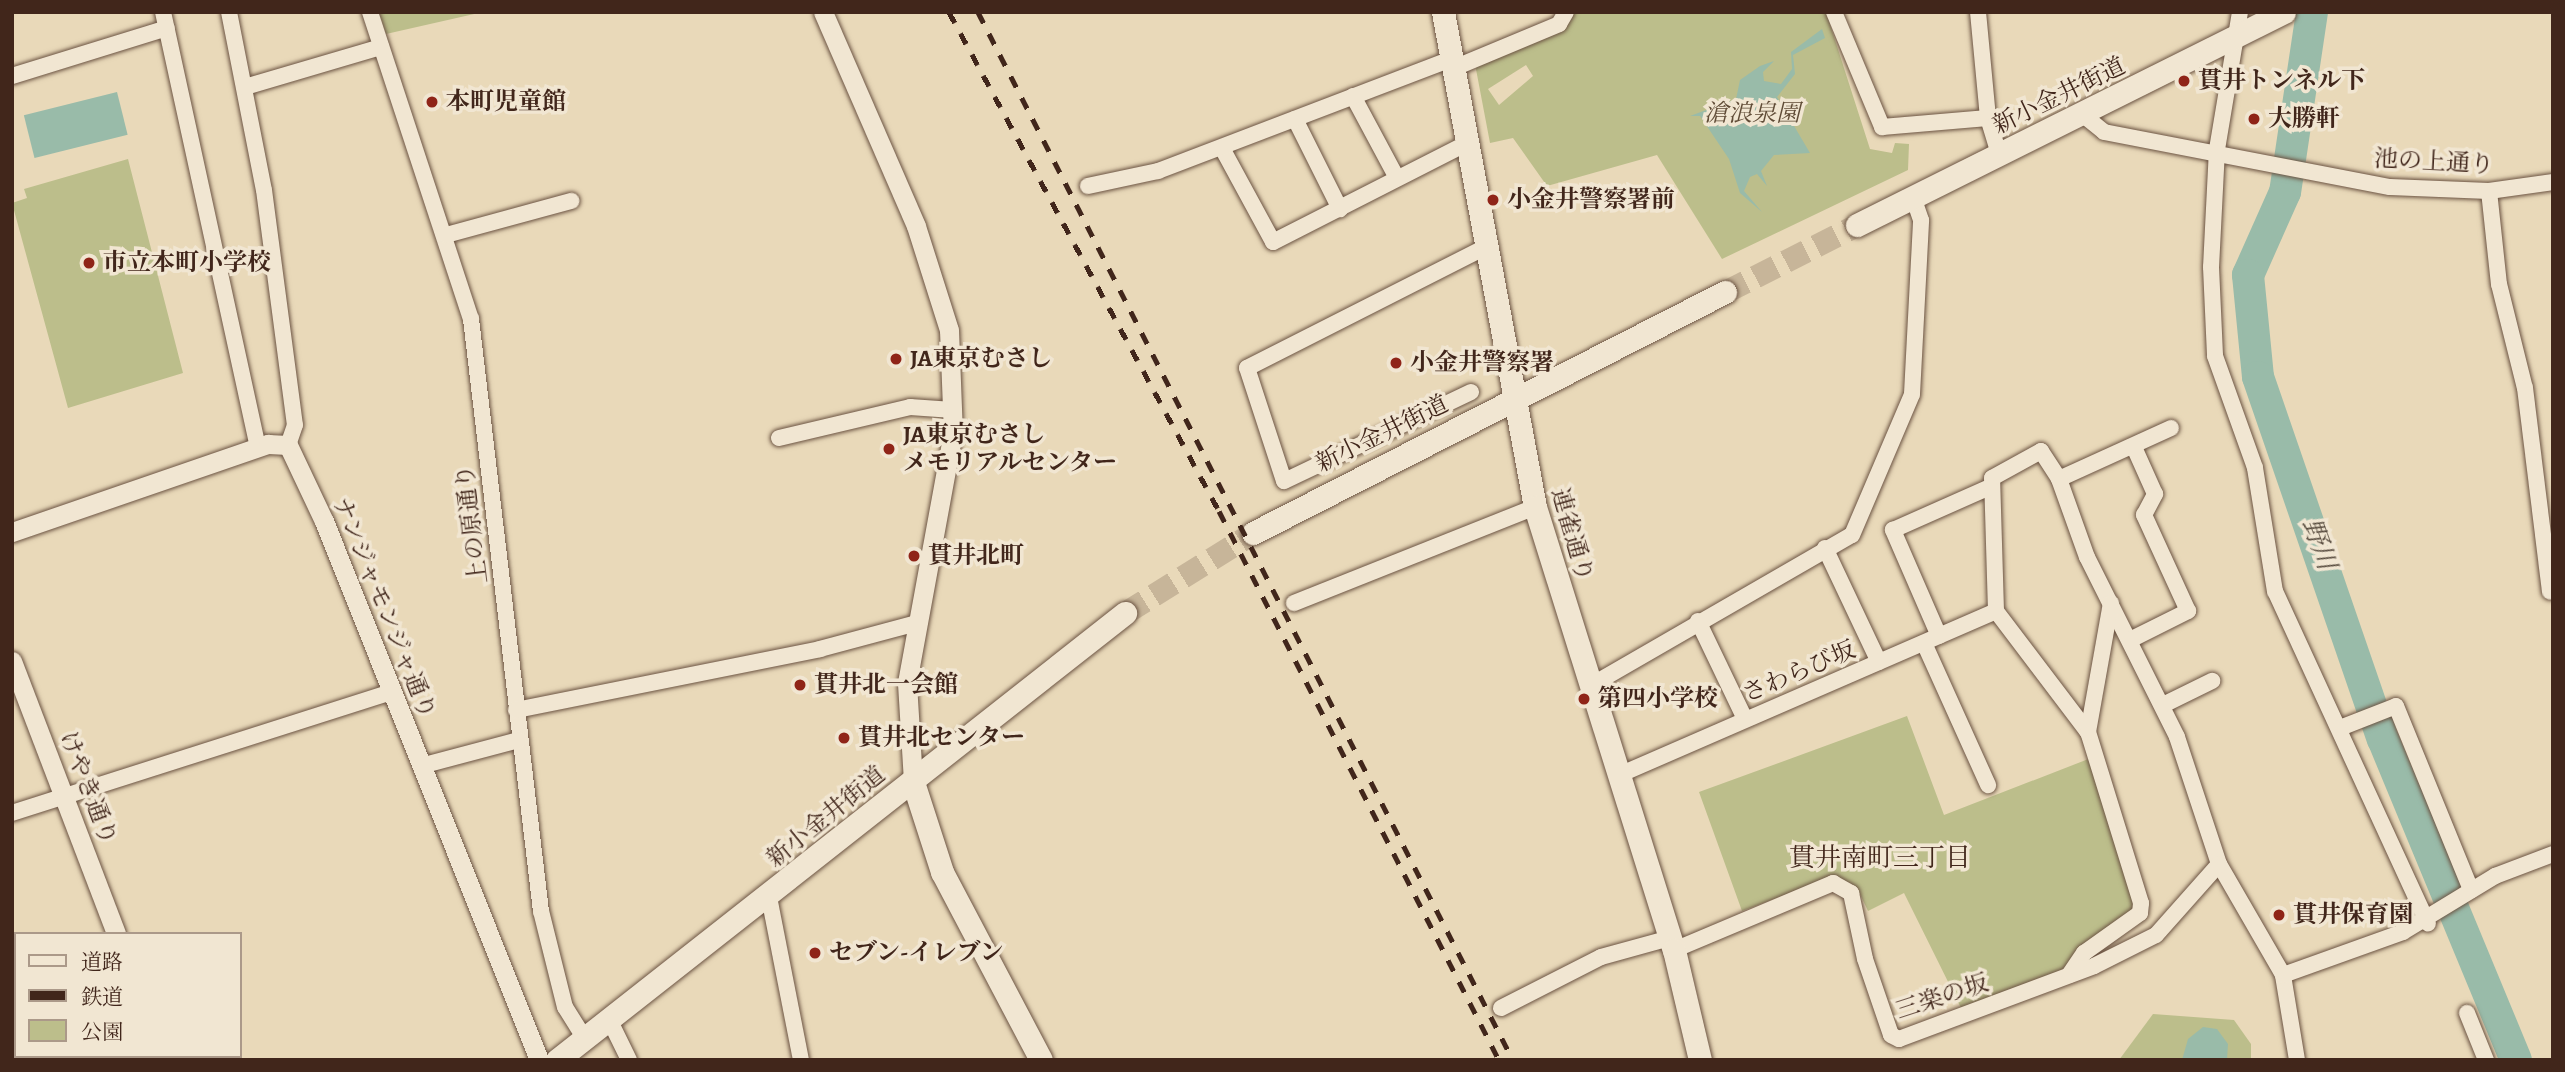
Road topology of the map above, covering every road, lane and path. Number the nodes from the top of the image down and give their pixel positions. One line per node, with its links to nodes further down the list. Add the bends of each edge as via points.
1 (229, 12): 14 (street)
2 (370, 12): 11 (street, 上の原通り)
3 (823, 12): 36 (street, via 941,290)
4 (1443, 12): 12 (main road, 連雀通り)
5 (1566, 12): 12 (street, via 1559,24)
6 (1978, 12): 17 (street)
7 (2284, 12): 10 (main road, 新小金井街道)
8 (1838, 14): 17 (street, via 1882,127)
9 (165, 20): 13 (street); 40 (street)
10 (2238, 23): 16 (main road, 新小金井街道); 21 (street)
11 (381, 47): 14 (street); 31 (street, 上の原通り)
12 (1453, 63): 15 (street); 19 (main road, 連雀通り)
13 (12, 76)
14 (245, 87): 39 (street, via 295,425)
15 (1353, 96): 18 (street); 23 (street)
16 (2082, 114): 21 (street, via 2105,132); 22 (main road, 新小金井街道)
17 (1988, 118): 22 (street)
18 (1295, 119): 20 (street); 29 (street)
19 (1467, 143): 23 (street); 32 (main road, 連雀通り)
20 (1222, 148): 25 (street, via 1158,172); 29 (street, via 1273,243)
21 (2217, 149): 26 (street, 池の上通り, via 2389,187); 65 (street, via 2211,267 2215,356 2255,468 2275,591)
22 (1999, 155): 27 (main road, 新小金井街道)
23 (1397, 178): 29 (street)
24 (2553, 182): 26 (street, 池の上通り)
25 (1088, 186)
26 (2490, 191): 48 (street, via 2499,284 2525,388)
27 (1913, 197): 30 (main road, 新小金井街道); 47 (street, via 1921,220 1912,394 1852,535)
28 (570, 201): 31 (street)
29 (1340, 209)
30 (1857, 225)
31 (446, 235): 63 (street, 上の原通り, via 471,318)
32 (1487, 246): 34 (street, via 1247,368 1284,481); 35 (main road, 連雀通り)
33 (1725, 292): 35 (main road, 新小金井街道)
34 (1471, 392)
35 (1514, 398): 44 (main road, 連雀通り); 46 (main road, 新小金井街道)
36 (953, 410): 38 (street, via 910,407); 54 (street)
37 (2171, 428): 41 (street)
38 (779, 438)
39 (288, 445): 40 (street); 61 (street, ナンジャモンジャ通り)
40 (258, 447): 45 (street)
41 (2134, 447): 42 (street); 56 (street, via 2155,494 2144,515 2188,611)
42 (2059, 479): 43 (street, via 2041,451 1998,473); 50 (street)
43 (1990, 487): 51 (street); 55 (street, via 1893,530)
44 (1535, 507): 49 (street); 60 (main road, 連雀通り)
45 (12, 532)
46 (1253, 533)
47 (1825, 548): 53 (street); 58 (street)
48 (2550, 591)
49 (1294, 603)
50 (2111, 603): 56 (street); 66 (street)
51 (1996, 611): 55 (street, さわらび坂); 66 (street)
52 (1125, 613): 70 (main road, 新小金井街道)
53 (1698, 621): 60 (street); 64 (street)
54 (917, 623): 63 (street, via 820,649); 70 (street, via 906,706)
55 (1931, 639): 58 (street, さわらび坂); 71 (street)
56 (2132, 639): 62 (street)
57 (12, 661): 72 (street, けやき通り)
58 (1879, 662): 64 (street, さわらび坂)
59 (2212, 681): 62 (street)
60 (1590, 686): 69 (main road, 連雀通り)
61 (391, 692): 68 (street, ナンジャモンジャ通り); 72 (street)
62 (2163, 705): 75 (street)
63 (516, 710): 67 (street, 上の原通り)
64 (1745, 719): 69 (street, さわらび坂)
65 (2340, 728): 76 (street, via 2396,706); 78 (street)
66 (2088, 732): 81 (street, via 2141,904 2140,913 2084,953)
67 (519, 740): 68 (street); 86 (street, 上の原通り, via 541,911 565,1007)
68 (421, 766): 88 (street, ナンジャモンジャ通り)
69 (1619, 775): 80 (main road, 連雀通り)
70 (912, 782): 77 (main road, 新小金井街道); 91 (main road, via 942,872)
71 (1988, 785)
72 (65, 795): 73 (street); 79 (street, けやき通り)
73 (12, 813)
74 (2553, 854): 76 (street)
75 (2219, 864): 81 (street, 三楽の坂, via 2156,935); 82 (street)
76 (2471, 890): 78 (street)
77 (769, 897): 85 (main road, 新小金井街道); 90 (street)
78 (2427, 921): 82 (street)
79 (115, 932)
80 (1672, 944): 81 (street, 三楽の坂, via 1833,883 1851,893 1864,959 1891,1035 1899,1039); 83 (street, via 1601,957); 92 (main road, 連雀通り)
81 (2069, 975)
82 (2283, 975): 93 (street)
83 (1501, 1008)
84 (2467, 1013): 94 (street)
85 (609, 1019): 86 (main road, 新小金井街道); 89 (street)
86 (584, 1038): 87 (main road, 新小金井街道)
87 (562, 1058)
88 (539, 1060)
89 (629, 1060)
90 (801, 1060)
91 (1041, 1060)
92 (1700, 1060)
93 (2297, 1060)
94 (2486, 1060)

